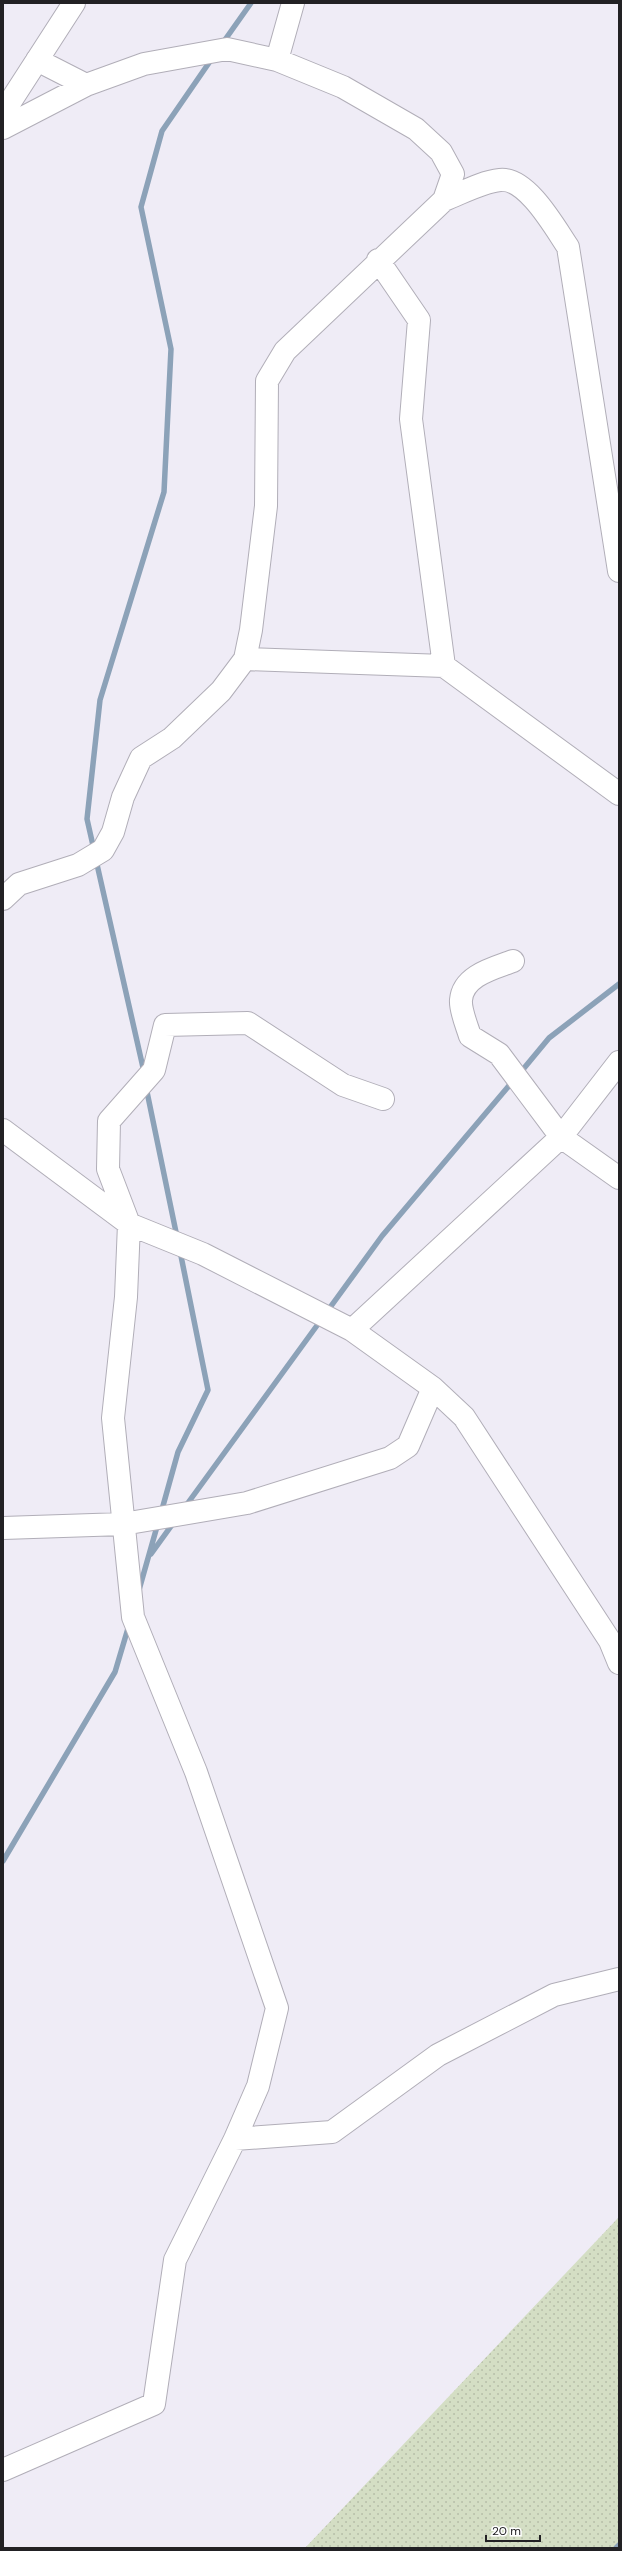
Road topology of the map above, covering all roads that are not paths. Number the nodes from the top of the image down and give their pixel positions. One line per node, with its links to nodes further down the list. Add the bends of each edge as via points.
1 (74, 3): 3 (street)
2 (292, 3): 4 (street)
3 (37, 60): 5 (street); 6 (street)
4 (277, 60): 5 (street, via 227,49 144,64); 8 (street, via 343,86 416,129 441,152 453,174)
5 (86, 85): 7 (street)
6 (3, 113)
7 (3, 128)
8 (444, 200): 9 (street); 10 (street, via 501,180 520,186 540,206 568,247)
9 (378, 260): 11 (street, via 286,351 267,381 266,506 251,630); 12 (street, via 418,320 412,419)
10 (619, 571)
11 (245, 659): 12 (street); 14 (street, via 221,691 183,728 142,758 122,797 114,832 103,850 78,865 19,884)
12 (444, 666): 13 (street)
13 (619, 794)
14 (3, 899)
15 (513, 961): 19 (street, via 483,972 469,984 461,1000 470,1036 499,1054)
16 (619, 1062): 19 (street)
17 (383, 1098): 21 (street, via 343,1085 248,1023 165,1025 154,1070 109,1121 108,1169)
18 (3, 1130): 21 (street)
19 (561, 1137): 20 (street); 22 (street)
20 (619, 1178)
21 (129, 1224): 22 (street, via 203,1254); 24 (street, via 126,1297 113,1418)
22 (352, 1330): 23 (street)
23 (433, 1388): 24 (street, via 408,1446 390,1458 247,1503); 26 (street, via 464,1417 610,1641)
24 (123, 1524): 25 (street); 28 (street, via 133,1617 196,1772 277,2008 258,2086)
25 (3, 1528)
26 (619, 1663)
27 (619, 1979): 28 (street, via 554,1995 438,2055 332,2132)
28 (235, 2139): 29 (street, via 175,2260 154,2404)
29 (3, 2470)

